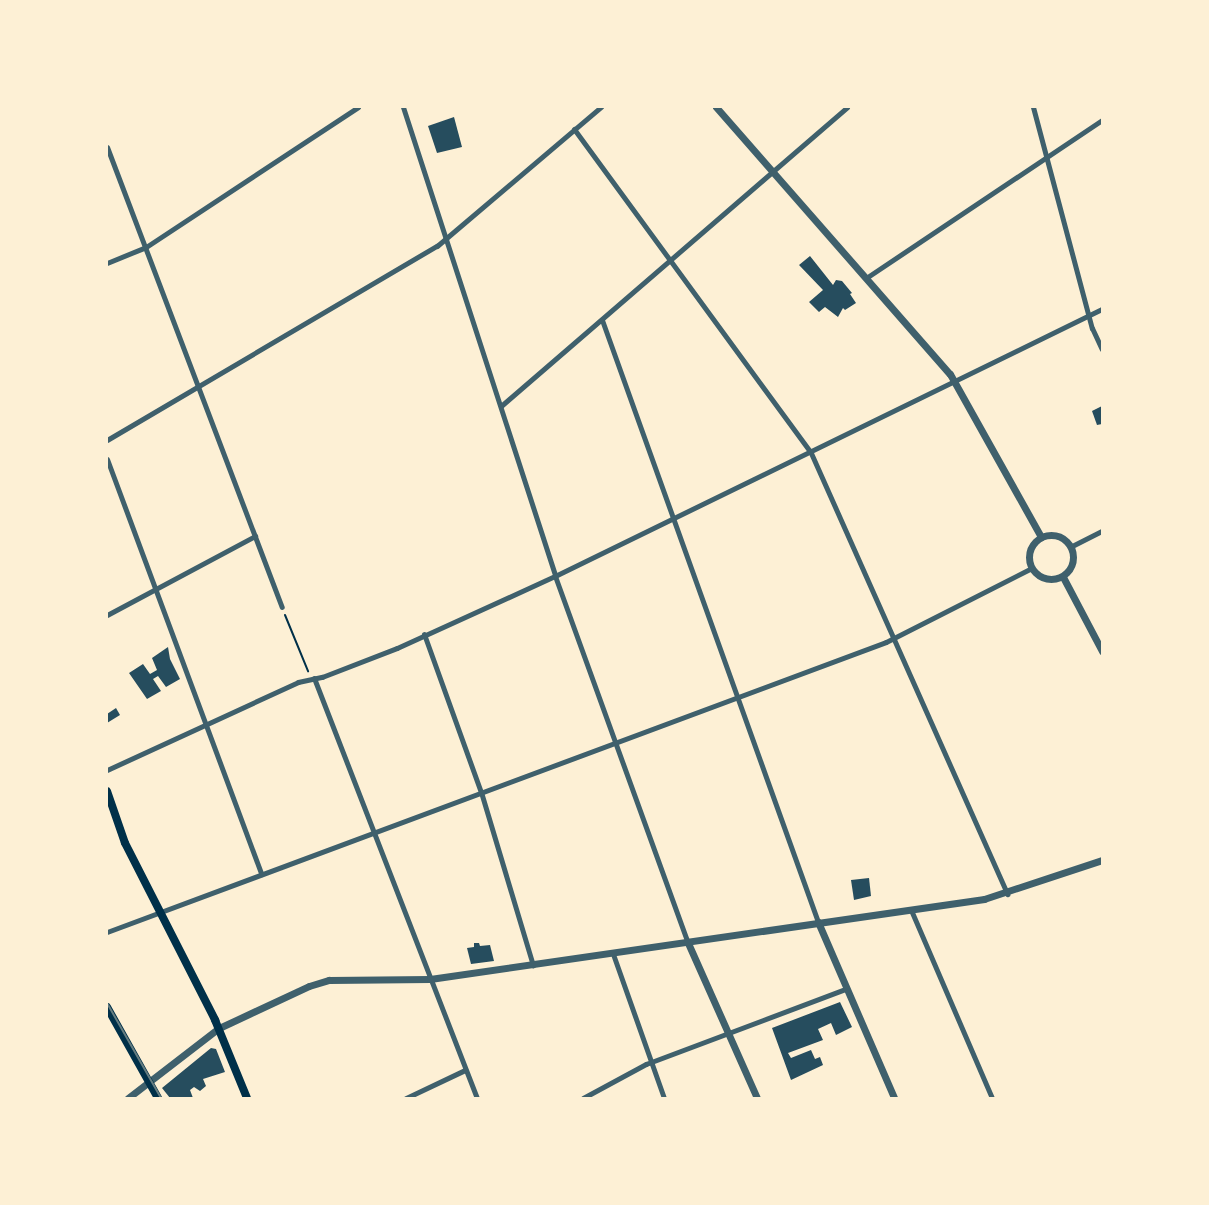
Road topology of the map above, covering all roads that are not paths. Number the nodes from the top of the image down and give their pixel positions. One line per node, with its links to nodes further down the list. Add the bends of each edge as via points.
1 (358, 107): 13 (street)
2 (403, 107): 12 (street)
3 (601, 107): 8 (street)
4 (716, 107): 11 (street)
5 (847, 107): 11 (street)
6 (1033, 107): 10 (street)
7 (1102, 120): 10 (street)
8 (574, 129): 12 (street); 14 (street)
9 (107, 147): 13 (street)
10 (1046, 159): 16 (street); 18 (street)
11 (772, 171): 14 (street); 16 (street)
12 (446, 238): 22 (street); 23 (street)
13 (146, 247): 15 (street); 22 (street)
14 (670, 260): 19 (street); 25 (street)
15 (107, 263)
16 (866, 278): 21 (street)
17 (1102, 309): 18 (street)
18 (1090, 315): 20 (street); 21 (street)
19 (602, 320): 23 (street); 27 (street)
20 (1102, 349)
21 (955, 382): 25 (street); 30 (street)
22 (199, 386): 24 (street); 29 (street)
23 (501, 406): 33 (street)
24 (107, 440)
25 (811, 453): 27 (street); 39 (street)
26 (107, 459): 35 (street)
27 (672, 519): 33 (street); 42 (street)
28 (1102, 531): 31 (street)
29 (255, 536): 35 (street); 36 (street)
30 (1041, 537): 31 (street, via 1056,536); 32 (street, via 1030,551)
31 (1070, 547): 34 (street, via 1072,565)
32 (1032, 568): 34 (street, via 1048,579); 39 (street)
33 (555, 576): 38 (street); 44 (street)
34 (1063, 577): 40 (street)
35 (155, 589): 37 (street); 43 (street)
36 (282, 607)
37 (107, 615)
38 (424, 634): 41 (street, via 397,648); 47 (street)
39 (894, 637): 42 (street); 51 (street)
40 (1102, 651)
41 (312, 676): 43 (street); 48 (street)
42 (737, 696): 44 (street); 54 (street)
43 (206, 724): 45 (street); 50 (street)
44 (616, 742): 47 (street); 56 (street)
45 (107, 770)
46 (107, 791): 53 (main road, via 125,843)
47 (481, 792): 48 (street); 58 (street)
48 (374, 832): 50 (street); 59 (street)
49 (1102, 860): 51 (street)
50 (261, 874): 53 (street)
51 (1007, 894): 52 (street)
52 (911, 910): 54 (street); 76 (street)
53 (158, 912): 55 (street); 62 (main road)
54 (818, 922): 56 (street); 60 (street)
55 (107, 932)
56 (688, 943): 57 (street); 63 (street)
57 (613, 954): 58 (street); 64 (street)
58 (533, 965): 59 (street)
59 (430, 979): 62 (street, via 330,980); 65 (street)
60 (846, 989): 63 (street); 75 (street)
61 (107, 1007): 66 (main road)
62 (219, 1028): 66 (street); 69 (main road)
63 (728, 1035): 64 (street); 74 (street)
64 (651, 1062): 72 (street); 73 (street)
65 (465, 1070): 70 (street); 71 (street)
66 (149, 1084): 67 (street); 68 (main road)
67 (128, 1098)
68 (158, 1098)
69 (247, 1098)
70 (406, 1098)
71 (477, 1098)
72 (583, 1098)
73 (664, 1098)
74 (757, 1098)
75 (894, 1098)
76 (992, 1098)

